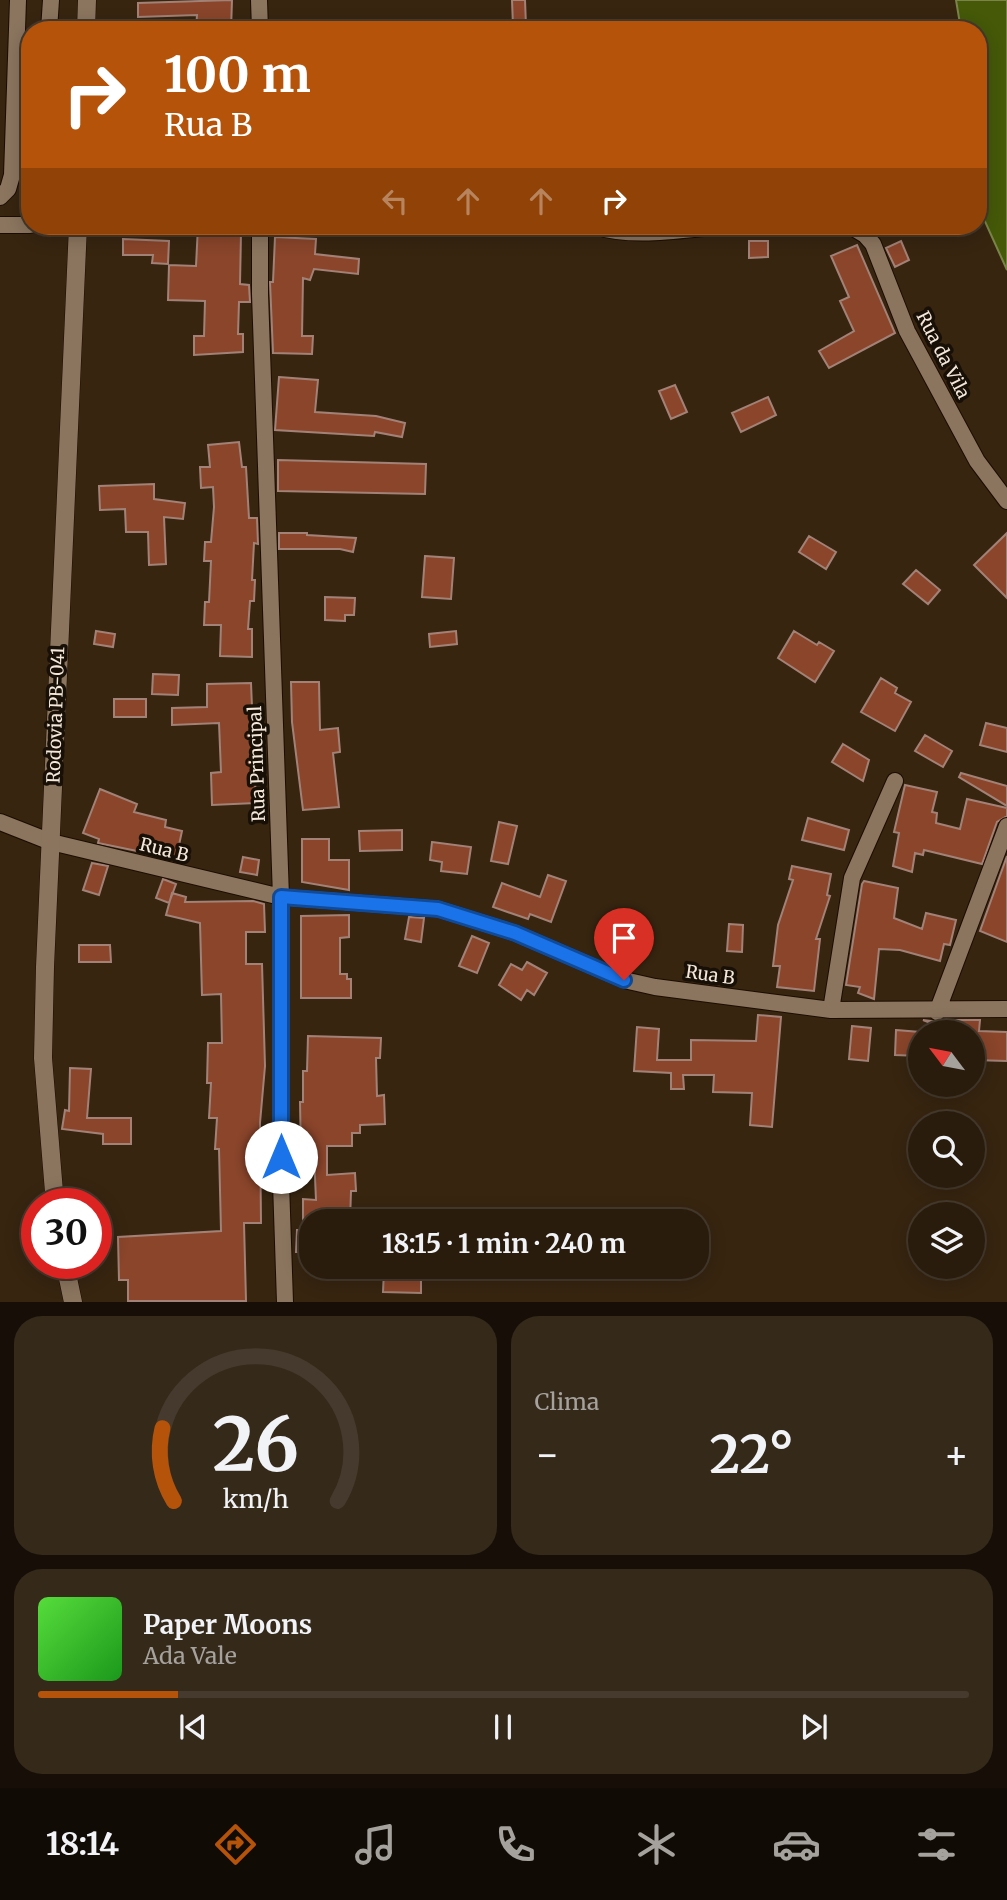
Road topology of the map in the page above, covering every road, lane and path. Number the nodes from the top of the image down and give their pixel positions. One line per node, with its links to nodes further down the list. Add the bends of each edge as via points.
1 (18, 0): 8 (street, via 12,175)
2 (51, 0): 5 (street)
3 (87, 0): 6 (main road)
4 (259, 0): 7 (street)
5 (50, 21)
6 (86, 21)
7 (260, 21)
8 (0, 197)
9 (0, 225): 10 (street)
10 (21, 225)
11 (78, 235): 18 (main road, Rodovia PB-041)
12 (260, 235): 19 (street, Rua Principal)
13 (866, 235): 14 (street, Rua da Vila, via 907,331 977,461)
14 (1007, 501)
15 (895, 781): 21 (street, via 852,878)
16 (0, 822): 18 (street, Rua B)
17 (1007, 826): 22 (street)
18 (51, 842): 19 (street, Rua B); 23 (main road, Rodovia PB-041, via 43,1058)
19 (281, 897): 21 (street, Rua B, via 438,909 515,933 624,980); 26 (street, Rua Principal)
20 (1007, 1009): 22 (street, Rua B)
21 (831, 1010): 22 (street, Rua B)
22 (937, 1012)
23 (54, 1188)
24 (68, 1279): 25 (main road)
25 (73, 1301)
26 (285, 1301)

